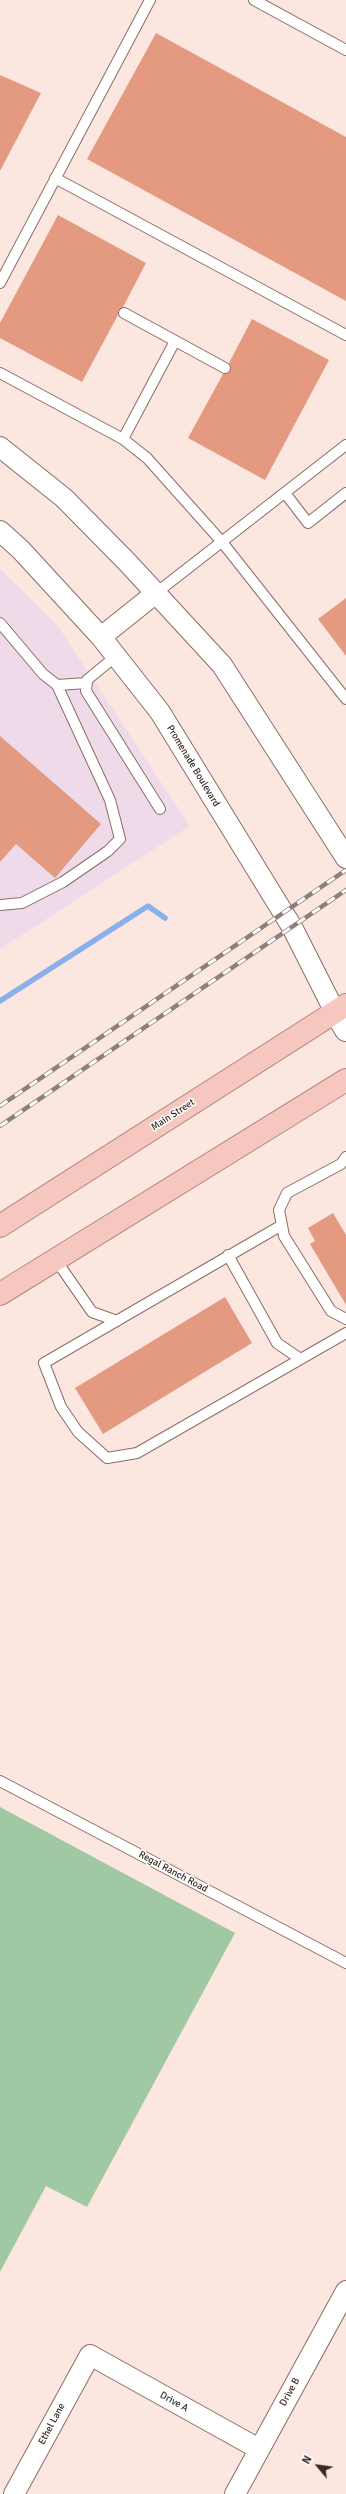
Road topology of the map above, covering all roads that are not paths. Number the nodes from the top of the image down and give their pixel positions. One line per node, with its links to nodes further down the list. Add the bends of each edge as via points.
1 (150, 0): 4 (lane)
2 (254, 0): 3 (lane)
3 (346, 50)
4 (55, 178): 5 (lane); 7 (lane)
5 (0, 283)
6 (124, 314): 8 (lane)
7 (346, 335)
8 (176, 341): 9 (lane); 11 (lane)
9 (225, 368)
10 (0, 373): 11 (lane)
11 (123, 440): 17 (lane, via 147,458)
12 (346, 445): 14 (lane)
13 (0, 447): 18 (street, via 64,498)
14 (285, 493): 15 (lane, via 308,523); 17 (lane)
15 (346, 493)
16 (0, 531): 20 (street, Promenade Boulevard, via 21,550)
17 (222, 542): 18 (lane); 24 (lane)
18 (156, 593): 20 (street); 26 (street, via 222,665)
19 (0, 623): 23 (lane, via 42,674)
20 (101, 637): 21 (street, Promenade Boulevard)
21 (116, 656): 22 (lane, via 96,671); 28 (street, Promenade Boulevard, via 160,712 292,927)
22 (87, 683): 23 (lane); 25 (lane, via 86,691)
23 (57, 685): 27 (lane, via 110,800 120,839 108,851 64,882 22,904)
24 (346, 699)
25 (160, 808)
26 (346, 858)
27 (0, 905)
28 (342, 1015): 32 (highway, Main Street)
29 (346, 1080): 34 (highway)
30 (344, 1164): 31 (lane, via 287,1193 279,1210)
31 (282, 1225): 33 (lane); 36 (lane, via 284,1236 331,1311)
32 (0, 1226)
33 (228, 1255): 37 (lane); 39 (lane, via 277,1343)
34 (56, 1260): 35 (highway); 37 (lane, via 92,1312)
35 (0, 1294)
36 (346, 1319)
37 (117, 1320): 39 (lane, via 44,1363 60,1407 78,1432 107,1458 138,1453)
38 (346, 1333): 39 (lane)
39 (299, 1358)
40 (0, 1781): 41 (lane, Regal Ranch Road)
41 (346, 1963)
42 (346, 2291): 44 (street, Drive B)
43 (90, 2355): 44 (street, Drive A); 45 (street, Ethel Lane)
44 (259, 2449): 46 (street, Drive B)
45 (14, 2494)
46 (235, 2494)

